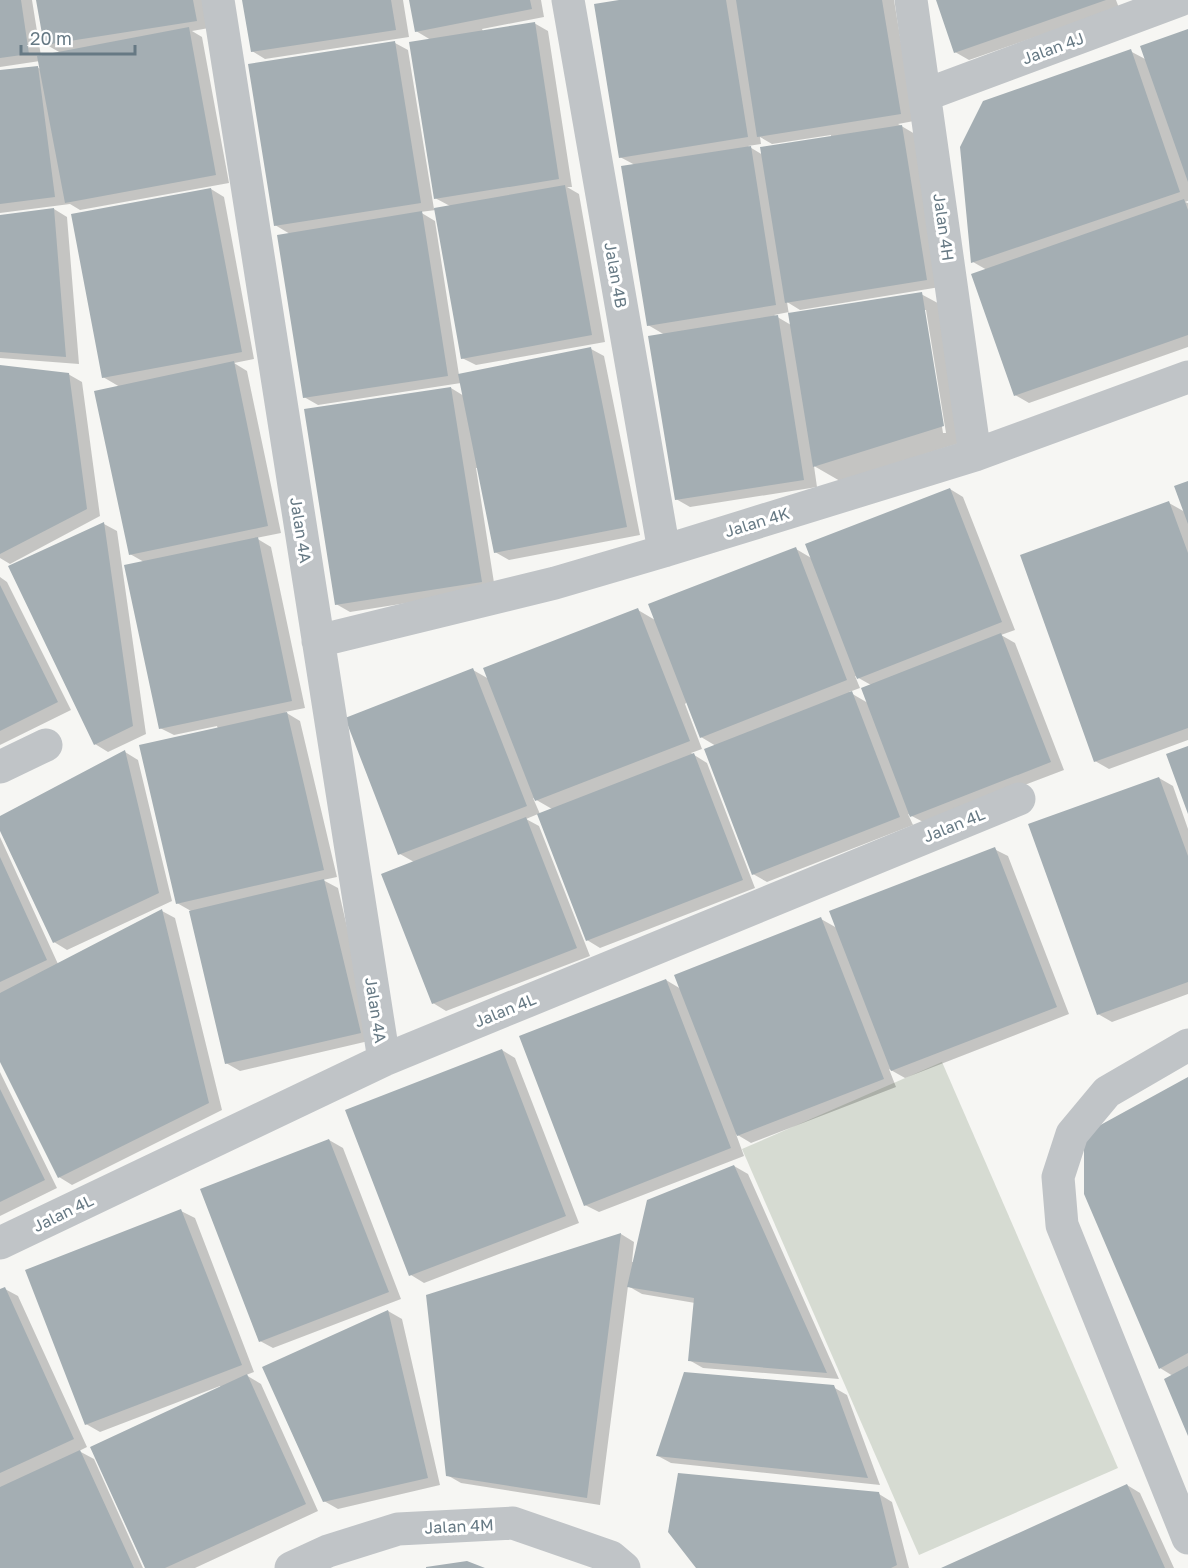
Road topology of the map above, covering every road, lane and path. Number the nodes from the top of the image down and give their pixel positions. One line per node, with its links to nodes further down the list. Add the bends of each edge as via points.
1 (218, 0): 9 (street, Jalan 4A)
2 (568, 0): 8 (street, Jalan 4B)
3 (911, 0): 5 (street, Jalan 4H)
4 (1180, 0): 5 (street, Jalan 4J)
5 (926, 95): 7 (street, Jalan 4H)
6 (1188, 377): 7 (street, Jalan 4K)
7 (975, 455): 8 (street, Jalan 4K)
8 (664, 550): 9 (street, Jalan 4K, via 555,583)
9 (318, 641): 14 (street, Jalan 4A)
10 (46, 745): 11 (street)
11 (0, 767)
12 (1019, 798): 14 (street, Jalan 4L)
13 (1188, 1045): 16 (street, via 1107,1092 1072,1134 1058,1177 1062,1225)
14 (384, 1060): 15 (street, Jalan 4L)
15 (0, 1243)
16 (1188, 1538)
17 (291, 1568): 18 (street, Jalan 4M, via 328,1551 398,1529 513,1523 611,1557)
18 (624, 1568)

